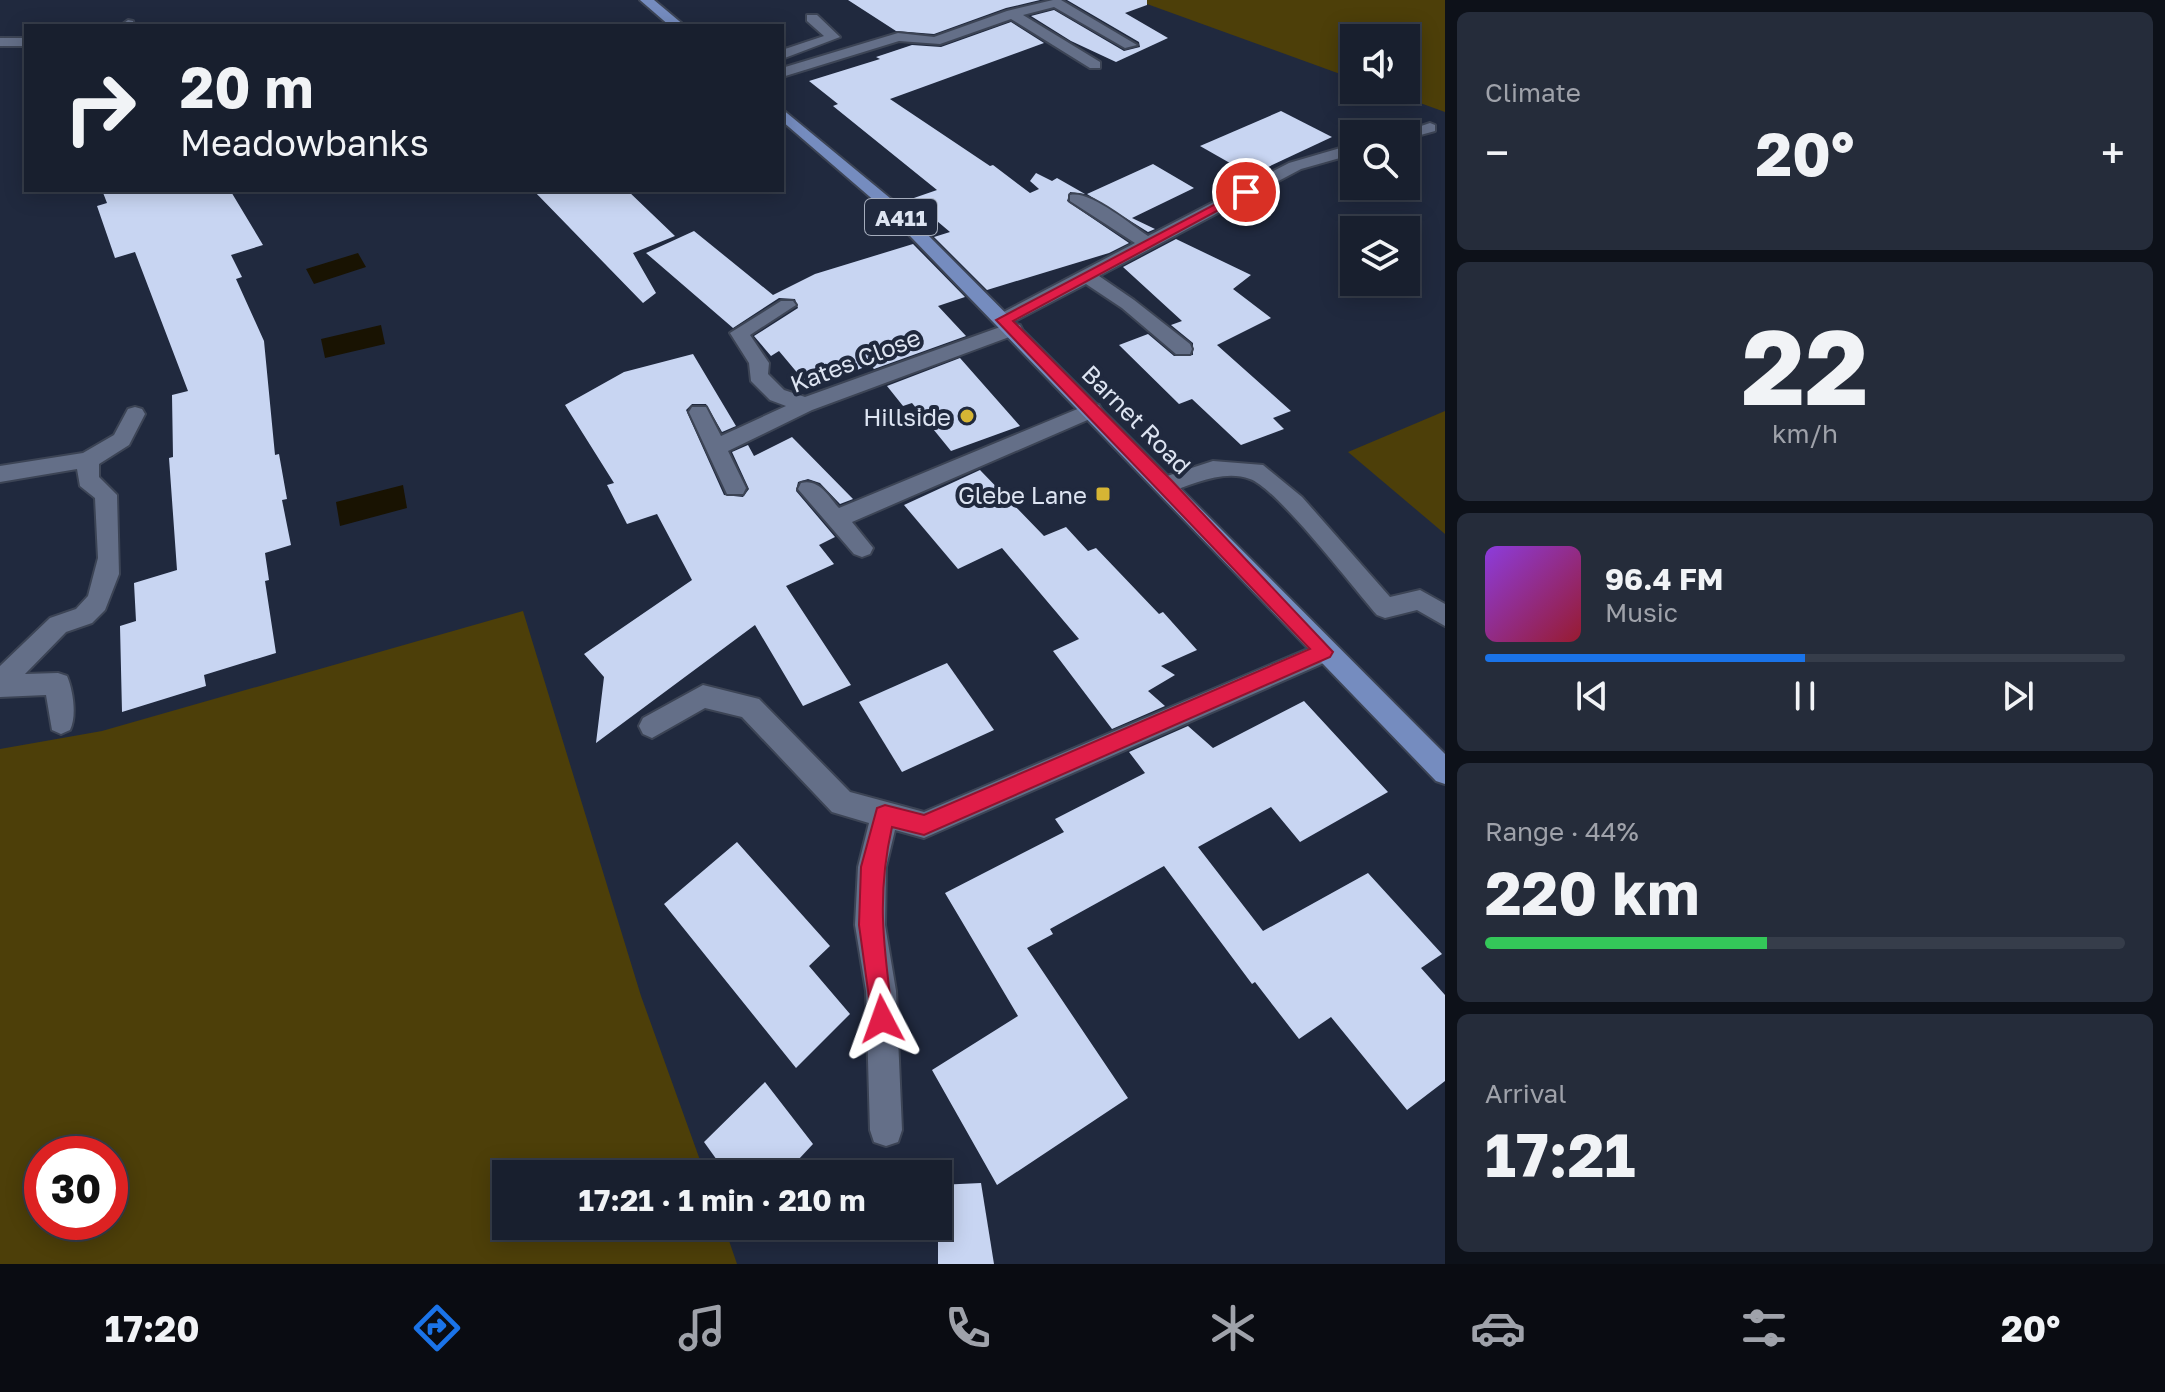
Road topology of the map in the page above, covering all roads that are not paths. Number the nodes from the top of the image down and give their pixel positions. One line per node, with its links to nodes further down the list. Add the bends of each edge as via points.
1 (646, 0): 4 (main road)
2 (1012, 14): 7 (street, via 1056,3); 9 (street); 10 (street, via 935,41 898,37)
3 (812, 18): 8 (street, via 833,37)
4 (676, 24)
5 (0, 42): 6 (street)
6 (24, 42)
7 (1130, 45)
8 (784, 54)
9 (1095, 65)
10 (784, 72)
11 (784, 115): 19 (main road, Barnet Road / A411, via 890,206)
12 (1430, 128): 13 (street)
13 (1420, 130)
14 (1340, 153): 16 (street, via 1295,166)
15 (1076, 198): 16 (street)
16 (1148, 244): 17 (street)
17 (1088, 277): 19 (street); 20 (street)
18 (787, 305): 21 (street, via 739,333 759,363 758,376 777,395)
19 (1008, 325): 21 (street, Kates Close); 22 (main road, Barnet Road / A411)
20 (1183, 349)
21 (805, 405): 25 (street, Kates Close)
22 (1092, 410): 28 (main road, Barnet Road / A411); 31 (street)
23 (699, 412): 25 (street)
24 (135, 414): 26 (street, via 122,440)
25 (717, 447): 29 (street)
26 (88, 460): 27 (street); 35 (street, via 88,480 106,495 109,547 102,597 85,616 60,623)
27 (0, 474)
28 (1166, 485): 33 (street, via 1213,469 1256,471 1294,503 1385,608 1420,600); 34 (main road, Barnet Road / A411)
29 (735, 488)
30 (809, 489): 31 (street)
31 (836, 519): 32 (street)
32 (862, 548)
33 (1445, 616)
34 (1324, 652): 38 (main road, Barnet Road / A411); 39 (street, via 924,825)
35 (0, 683): 36 (street, via 58,684)
36 (61, 722)
37 (652, 726): 39 (street, via 703,696 750,707 842,803)
38 (1445, 772)
39 (885, 815): 40 (street, via 872,867 870,925 881,991)
40 (886, 1130)

